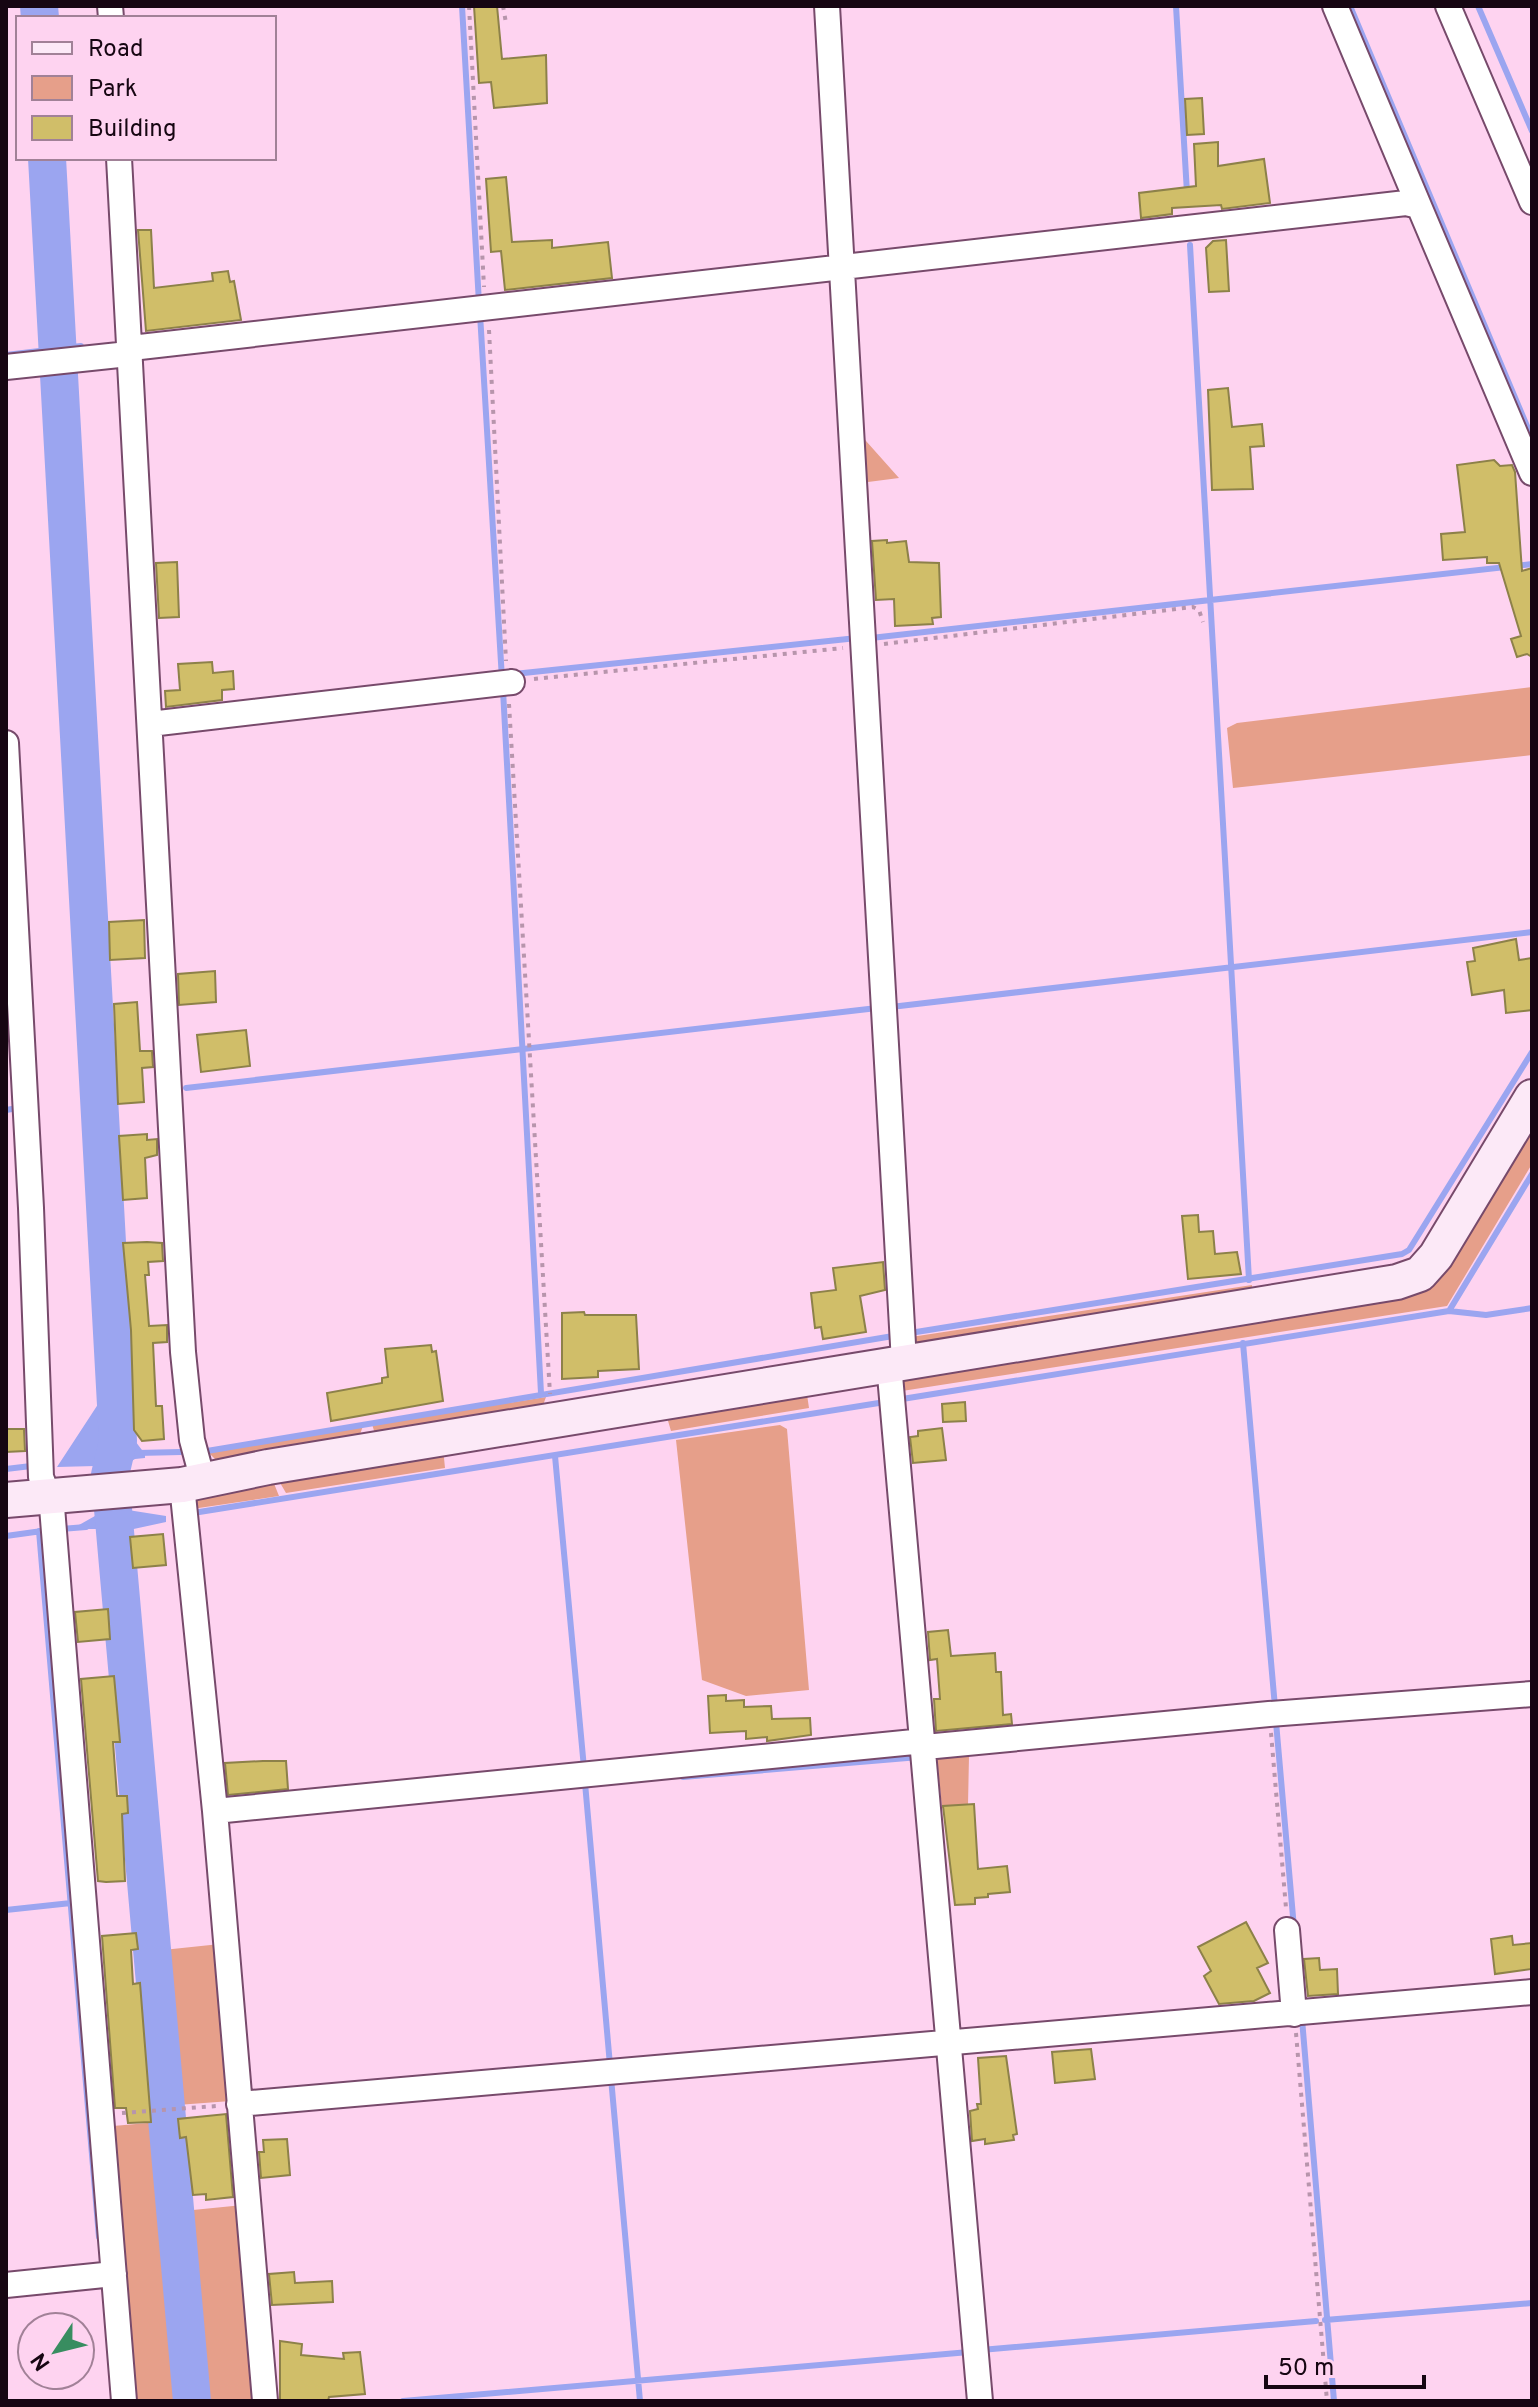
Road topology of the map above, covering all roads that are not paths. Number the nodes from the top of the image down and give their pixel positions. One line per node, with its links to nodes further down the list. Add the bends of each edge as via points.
1 (827, 6): 7 (street)
2 (1335, 6): 5 (street)
3 (1448, 6): 6 (street)
4 (119, 160): 8 (street)
5 (1416, 198): 7 (street); 10 (street)
6 (1532, 202)
7 (843, 267): 8 (street, via 140,347); 15 (street, via 856,647)
8 (129, 344): 9 (street, via 60,361); 12 (street)
9 (6, 367)
10 (1532, 473)
11 (506, 682): 12 (street)
12 (150, 724): 16 (street)
13 (6, 743): 18 (street, via 41,1477)
14 (1532, 1097): 15 (street, via 1420,1274)
15 (897, 1366): 16 (street); 20 (street)
16 (193, 1483): 18 (street, via 111,1492); 21 (street)
17 (6, 1500): 18 (street)
18 (51, 1518): 27 (street, via 100,2115)
19 (1532, 1694): 20 (street)
20 (928, 1749): 21 (street); 25 (street)
21 (215, 1811): 26 (street)
22 (1287, 1930): 24 (street)
23 (1532, 1992): 24 (street)
24 (1294, 2014): 25 (street)
25 (950, 2044): 26 (street); 31 (street)
26 (245, 2104): 30 (street)
27 (106, 2275): 28 (street); 29 (street)
28 (6, 2285)
29 (124, 2401)
30 (265, 2401)
31 (980, 2401)

